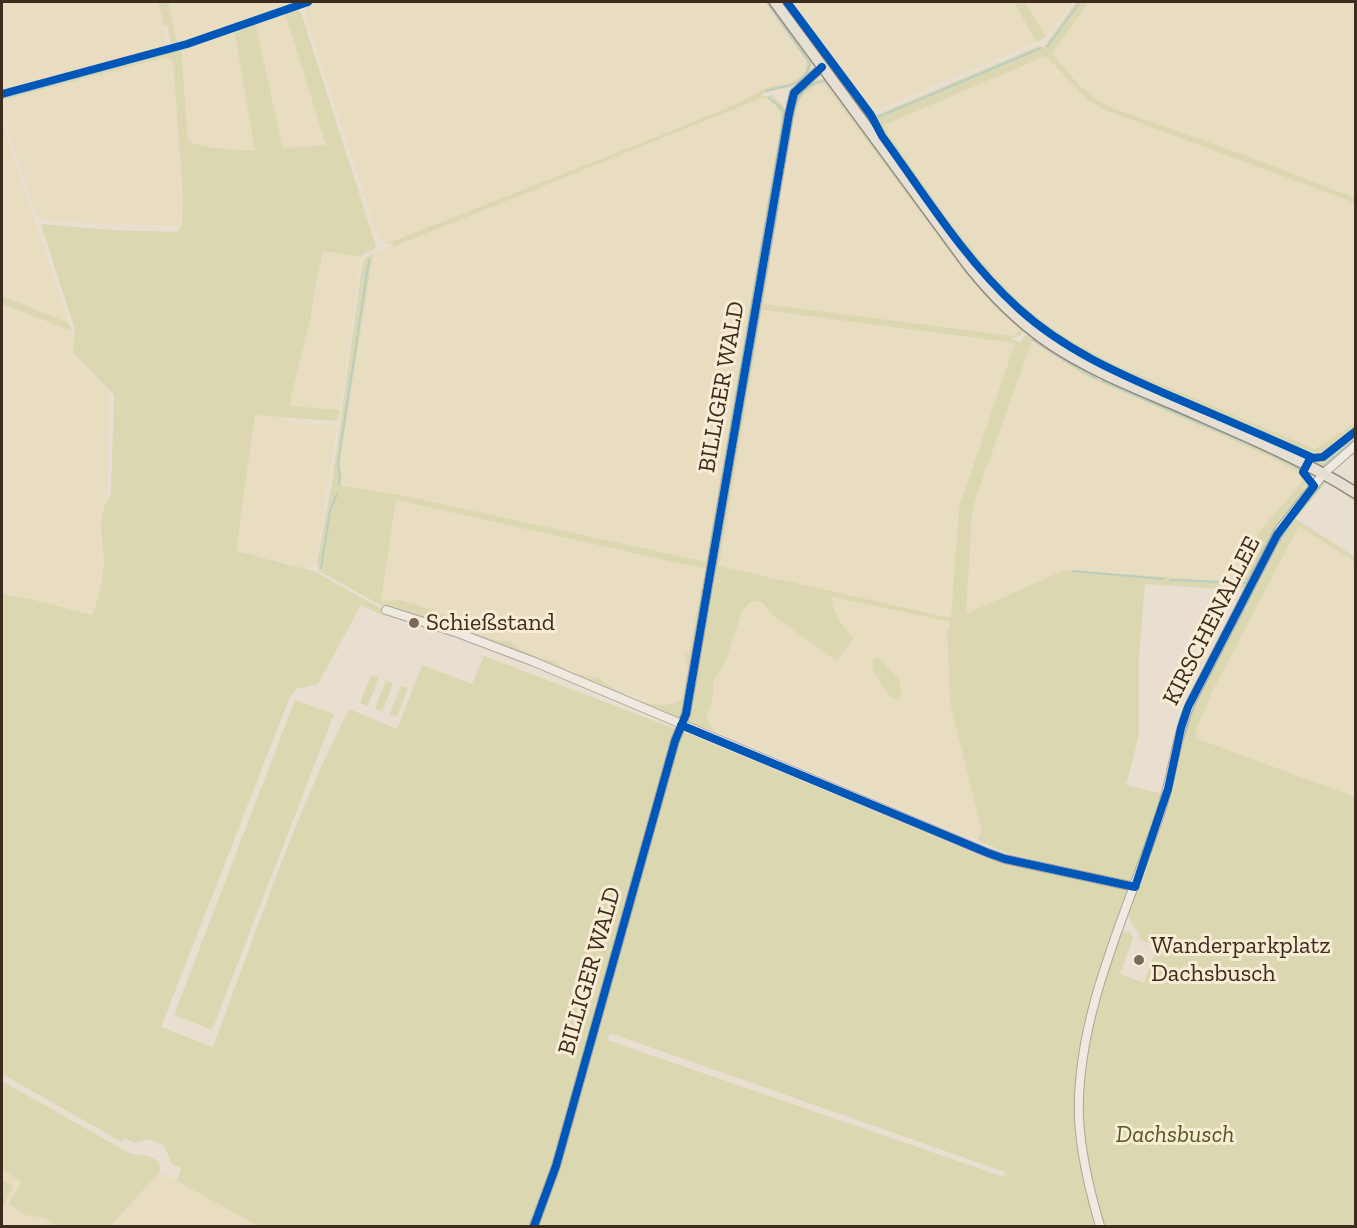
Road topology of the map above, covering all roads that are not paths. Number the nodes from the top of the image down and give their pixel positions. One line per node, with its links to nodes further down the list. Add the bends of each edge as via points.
1 (775, 2): 2 (main road)
2 (822, 67): 4 (main road, via 969,266 1029,328 1102,373); 7 (street, BILLIGER WALD, via 794,93 791,104 686,714)
3 (1356, 445): 4 (street, KIRSCHENALLEE)
4 (1324, 473): 5 (main road); 8 (street, KIRSCHENALLEE, via 1277,535 1188,707 1168,789)
5 (1356, 493)
6 (386, 610): 7 (street, via 532,661)
7 (681, 725): 8 (street, via 988,853); 9 (street, BILLIGER WALD, via 556,1166)
8 (1135, 887): 10 (street, KIRSCHENALLEE, via 1102,976 1082,1057 1080,1128)
9 (534, 1227)
10 (1100, 1227)

